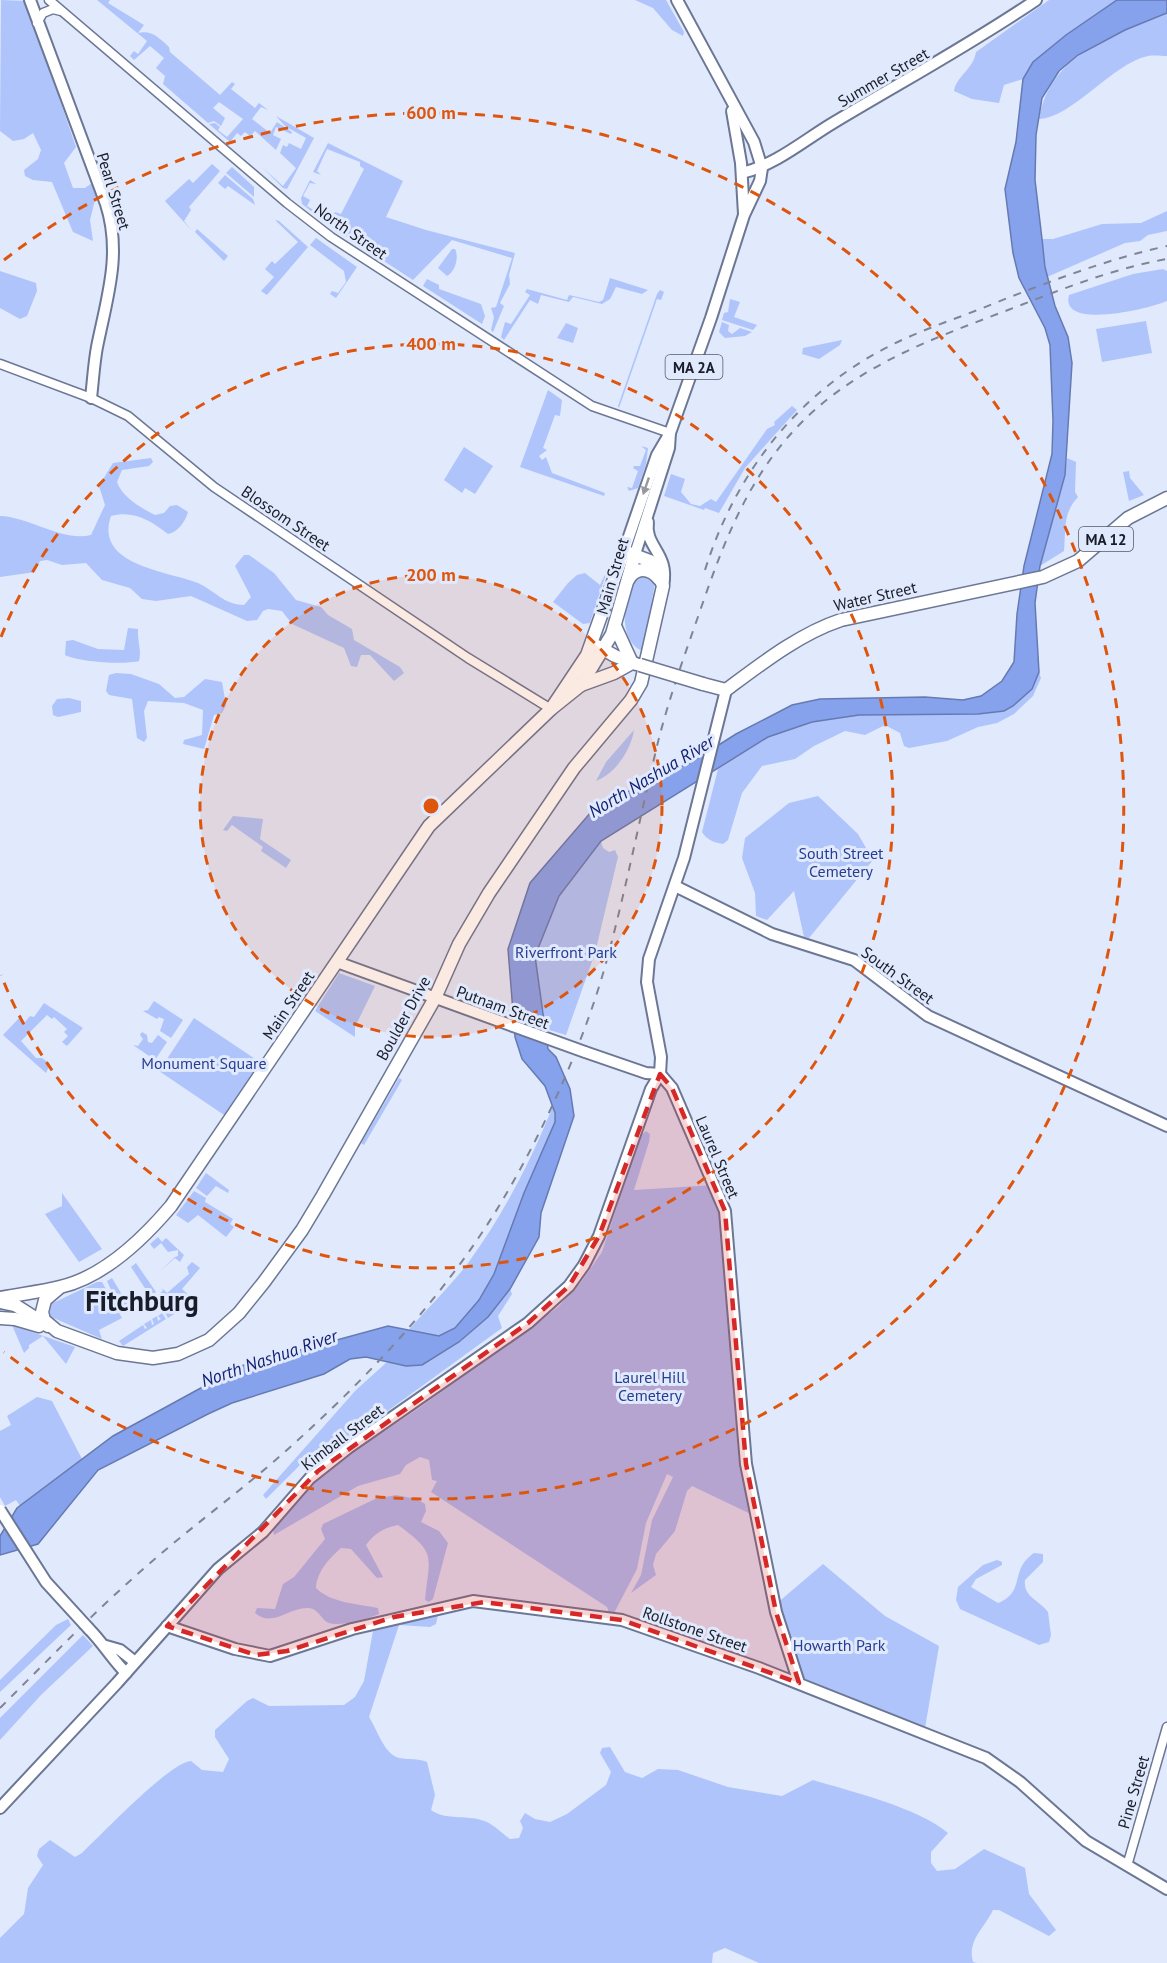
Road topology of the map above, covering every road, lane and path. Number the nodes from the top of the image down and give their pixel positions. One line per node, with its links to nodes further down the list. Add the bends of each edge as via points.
1 (30, 0): 6 (main road, Pearl Street)
2 (49, 0): 5 (street, North Street)
3 (677, 0): 7 (main road, MA 2A)
4 (1036, 0): 8 (main road, Summer Street)
5 (61, 11): 6 (street, via 43,13); 13 (street, North Street, via 331,237 592,406)
6 (37, 24): 12 (main road, Pearl Street, via 103,194 114,236 113,276)
7 (731, 104): 8 (main road, MA 2A, via 756,148); 9 (main road, MA 2A)
8 (762, 168): 9 (main road, Summer Street); 10 (main road, Main Street / MA 2A)
9 (742, 173): 10 (main road, Main Street / MA 2A)
10 (744, 215): 13 (main road, Main Street / MA 2A)
11 (0, 364): 12 (street, Blossom Street)
12 (91, 398): 25 (street, Blossom Street, via 135,420 214,487 477,664)
13 (670, 433): 15 (main road, Main Street / MA 2A); 16 (main road, Main Street / MA 2A, one-way to 16, via 657,455)
14 (1167, 498): 24 (highway, Water Street / MA 12, via 1128,518 1078,561 1043,577 825,625)
15 (651, 507): 16 (main road, Main Street / MA 2A); 18 (main road, Boulder Drive, via 648,535 662,558)
16 (630, 553): 17 (highway, Main Street / MA 2A); 18 (highway, via 654,565); 20 (highway, Main Street / MA 2A)
17 (627, 584): 18 (highway, via 632,574 645,570 657,576); 19 (highway, Main Street / MA 2A)
18 (663, 586): 28 (highway, Boulder Drive, via 639,687 574,768 489,893 459,944)
19 (615, 626): 21 (highway, Main Street); 22 (highway)
20 (592, 642): 21 (highway); 25 (highway, Main Street)
21 (604, 651): 22 (highway); 23 (highway, Main Street)
22 (636, 664): 23 (highway); 24 (highway, bridge)
23 (581, 685): 25 (highway, Main Street)
24 (726, 690): 26 (main road, via 701,798)
25 (551, 709): 27 (highway, Main Street, via 429,826)
26 (675, 886): 29 (main road, via 647,970 661,1057); 30 (main road, South Street, via 772,934 854,960 922,1013)
27 (337, 962): 28 (main road, Putnam Street); 31 (highway, Main Street, via 171,1206 128,1249 87,1276)
28 (435, 998): 29 (main road, Putnam Street, bridge, via 585,1052); 36 (highway, Boulder Drive, via 302,1230 264,1282 218,1334 175,1355 144,1358 117,1353)
29 (660, 1074): 38 (main road, Kimball Street, via 651,1089 599,1236 569,1286 528,1323 318,1471 262,1532 218,1569); 42 (main road, Laurel Street, via 672,1088 725,1211 746,1464 780,1630)
30 (1167, 1126)
31 (54, 1289): 32 (highway, Main Street); 33 (highway, Main Street); 36 (highway, via 42,1312 46,1323)
32 (0, 1300): 33 (highway, Main Street)
33 (16, 1306): 34 (highway, Main Street); 36 (highway, Main Street)
34 (0, 1313)
35 (0, 1318): 36 (highway)
36 (57, 1331)
37 (0, 1510): 39 (main road, bridge, via 46,1582)
38 (167, 1626): 40 (main road, Kimball Street); 42 (main road, Rollstone Street, via 235,1649 270,1656 394,1617 484,1602 622,1620)
39 (106, 1646): 40 (main road, via 120,1650); 41 (main road)
40 (135, 1662): 41 (main road, Kimball Street)
41 (126, 1672): 44 (main road, Kimball Street)
42 (799, 1683): 45 (main road, Rollstone Street, via 991,1761 1086,1841)
43 (1167, 1726): 45 (street, Pine Street)
44 (0, 1808)
45 (1127, 1866): 46 (main road, Rollstone Street)
46 (1167, 1889)

